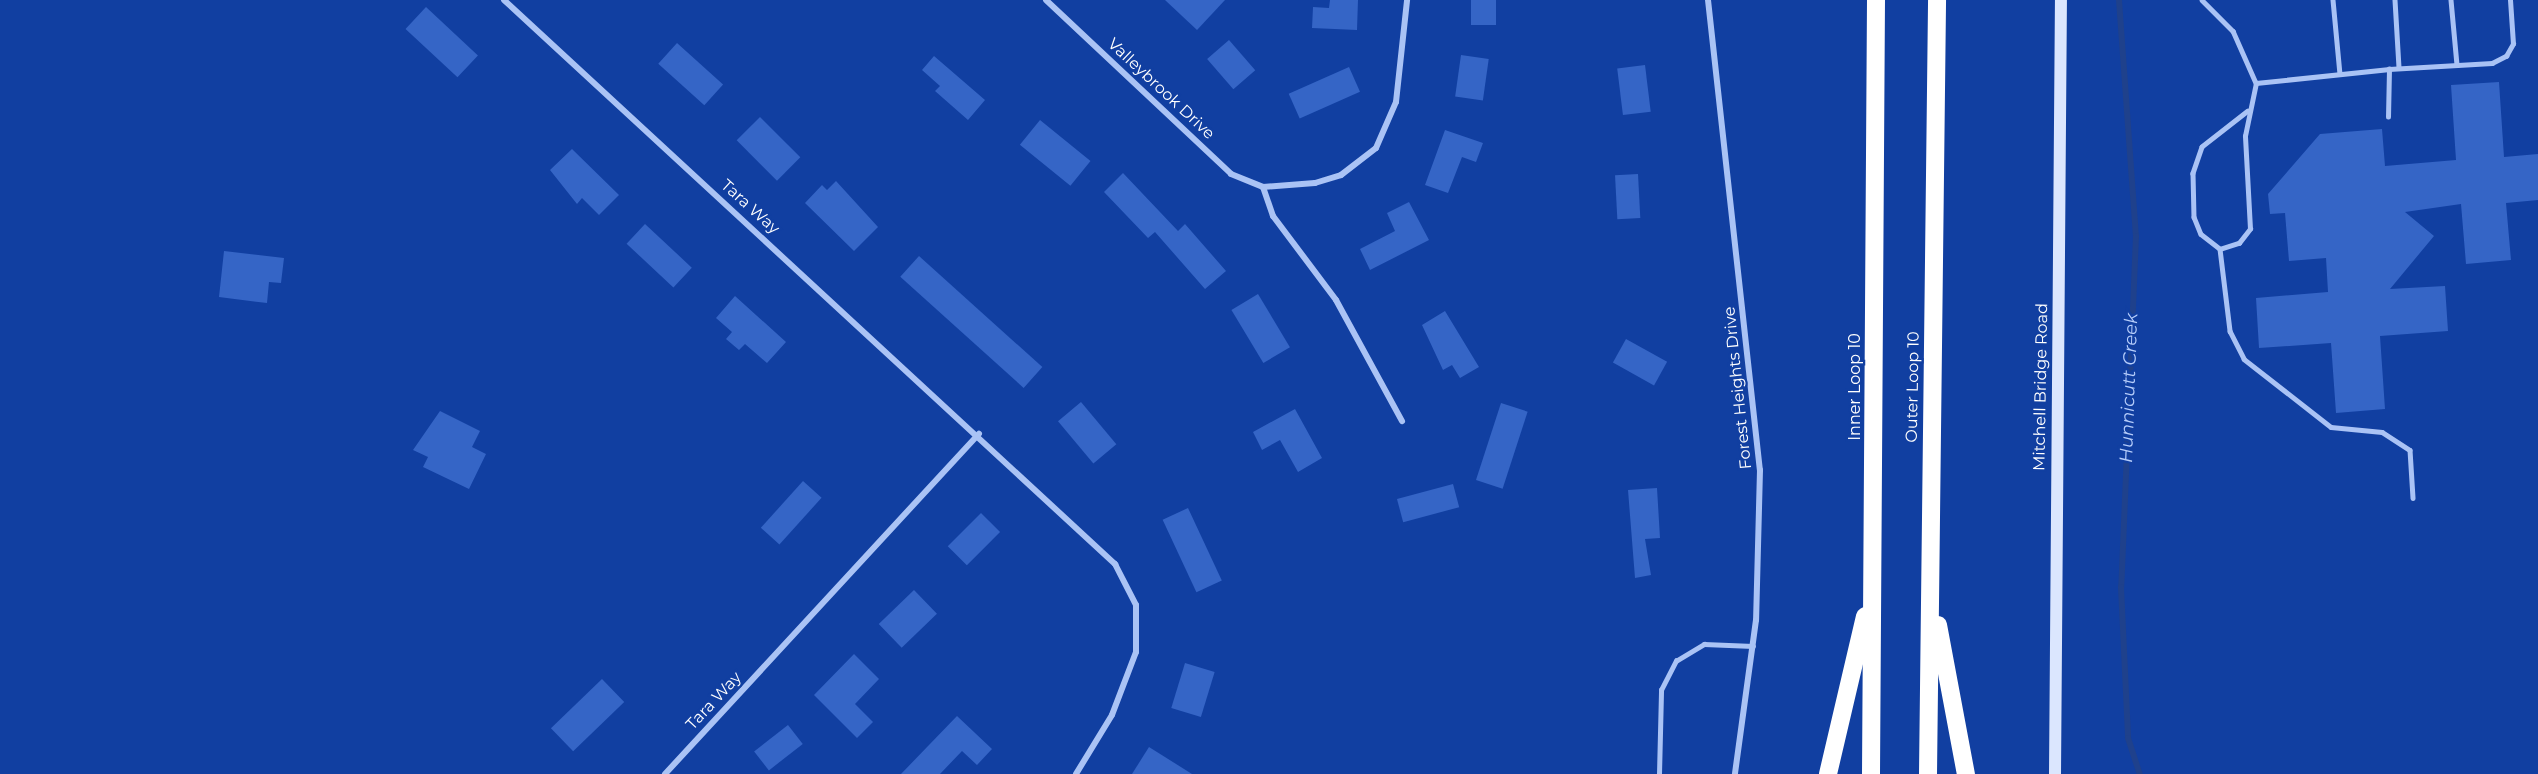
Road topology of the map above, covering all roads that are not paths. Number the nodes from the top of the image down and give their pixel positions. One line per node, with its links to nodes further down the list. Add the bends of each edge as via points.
1 (504, 0): 23 (street, Tara Way)
2 (1046, 0): 20 (street, Valleybrook Drive, via 1232,174)
3 (1407, 0): 20 (street, Valleybrook Drive, via 1396,102 1376,148 1341,175 1316,183)
4 (1708, 0): 27 (street, Forest Heights Drive, via 1760,470)
5 (1876, 0): 25 (highway, Inner Loop 10)
6 (1937, 0): 26 (highway, Outer Loop 10)
7 (2061, 0): 36 (street, Mitchell Bridge Road)
8 (2202, 0): 17 (lane, via 2233,30)
9 (2333, 0): 16 (lane)
10 (2395, 0): 14 (lane)
11 (2451, 0): 13 (lane)
12 (2510, 0): 13 (lane, via 2513,50 2499,62)
13 (2457, 65): 14 (lane)
14 (2399, 68): 15 (lane)
15 (2389, 69): 16 (lane); 19 (lane)
16 (2340, 74): 17 (lane)
17 (2256, 83): 18 (lane)
18 (2248, 111): 21 (lane, via 2250,229 2239,243); 21 (lane, via 2202,147 2193,173 2198,230)
19 (2388, 117)
20 (1263, 188): 22 (street, via 1273,216 1336,300)
21 (2220, 249): 24 (lane, via 2230,331 2244,359 2331,427 2382,432 2410,450)
22 (1402, 421)
23 (979, 434): 28 (street, Tara Way); 29 (street, Tara Way, via 1096,542 1115,564 1136,604 1139,627 1128,677 1097,744)
24 (2413, 498)
25 (1873, 582): 32 (highway); 33 (highway, Inner Loop 10)
26 (1930, 587): 34 (highway, Outer Loop 10); 35 (highway)
27 (1753, 646): 30 (lane, via 1704,644 1676,661 1662,690); 31 (street, Forest Heights Drive)
28 (665, 774)
29 (1076, 774)
30 (1659, 774)
31 (1735, 774)
32 (1828, 774)
33 (1871, 774)
34 (1928, 774)
35 (1966, 774)
36 (2055, 774)

